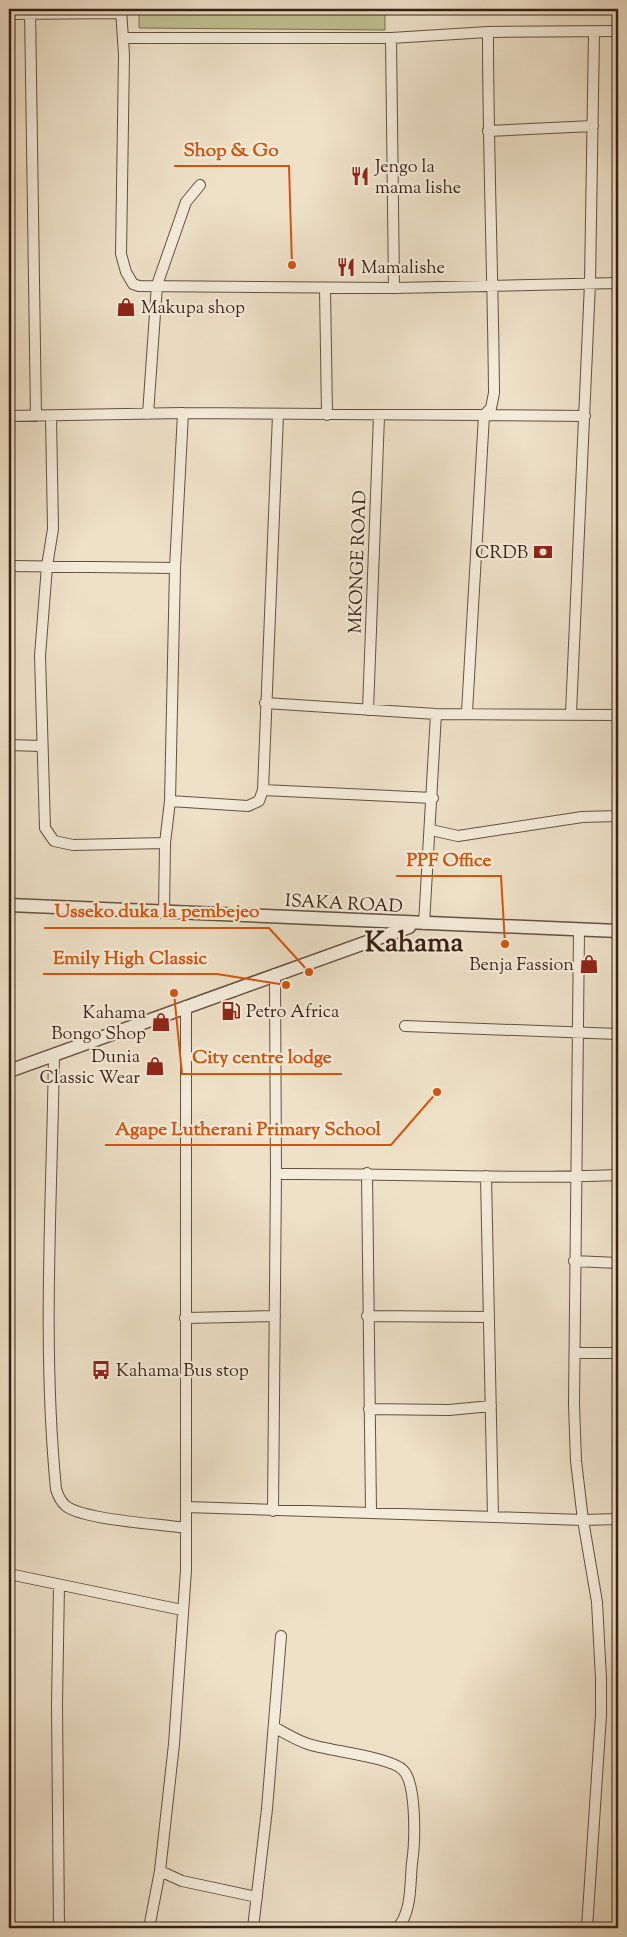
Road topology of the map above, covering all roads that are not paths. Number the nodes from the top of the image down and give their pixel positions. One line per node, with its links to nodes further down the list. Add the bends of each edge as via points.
1 (30, 11): 2 (street); 3 (street); 24 (street)
2 (121, 11): 7 (street)
3 (9, 14)
4 (618, 31): 6 (street)
5 (488, 32): 6 (street); 8 (street); 10 (street)
6 (594, 33): 9 (street)
7 (122, 38): 8 (street); 14 (street, via 121,254 133,284)
8 (391, 38): 17 (street)
9 (593, 126): 10 (street); 12 (street)
10 (488, 131): 15 (street)
11 (200, 185): 14 (street, via 186,202)
12 (590, 283): 13 (street); 15 (street); 27 (street)
13 (618, 283)
14 (157, 285): 16 (street); 19 (street)
15 (493, 287): 17 (street); 22 (street, via 494,393 491,408)
16 (325, 288): 17 (street); 21 (street)
17 (394, 288)
18 (183, 413): 19 (street); 20 (street); 30 (street)
19 (148, 414): 25 (street)
20 (278, 415): 21 (street); 31 (street)
21 (327, 415): 26 (street)
22 (484, 415): 26 (street); 27 (street); 33 (street)
23 (9, 416): 24 (street)
24 (36, 416): 25 (street)
25 (51, 416): 29 (street, via 52,529)
26 (379, 416): 32 (street, MKONGE ROAD)
27 (584, 416): 34 (street)
28 (9, 566): 29 (street)
29 (47, 566): 30 (street); 38 (street, via 40,656)
30 (175, 568): 41 (street)
31 (265, 703): 32 (street); 39 (street)
32 (368, 710): 35 (street)
33 (467, 712): 34 (street); 35 (street)
34 (571, 713): 36 (street)
35 (436, 714): 40 (street)
36 (618, 715)
37 (9, 745): 38 (street)
38 (41, 746): 44 (street, via 44,821 48,835 54,841 74,845)
39 (263, 790): 40 (street); 41 (street, via 259,801 248,806)
40 (433, 798): 43 (street)
41 (170, 801): 44 (street)
42 (618, 816): 43 (street, via 582,817 458,836)
43 (431, 830): 47 (street)
44 (165, 844): 46 (street)
45 (9, 905): 46 (street, ISAKA ROAD)
46 (164, 912): 47 (street, ISAKA ROAD)
47 (420, 924): 48 (street, ISAKA ROAD); 50 (street)
48 (579, 930): 49 (street, ISAKA ROAD); 53 (street)
49 (618, 931)
50 (275, 974): 51 (street); 58 (street)
51 (186, 1006): 55 (street); 67 (street)
52 (405, 1026): 53 (street)
53 (577, 1031): 54 (street); 61 (street)
54 (618, 1034)
55 (54, 1054): 56 (street); 78 (street, via 50,1302 56,1489 59,1499 68,1507 92,1515)
56 (9, 1071)
57 (367, 1173): 58 (street); 60 (street); 65 (street)
58 (276, 1174): 64 (street)
59 (618, 1174): 61 (street)
60 (486, 1176): 61 (street); 66 (street)
61 (575, 1177): 62 (street)
62 (574, 1261): 63 (street); 68 (street)
63 (618, 1262)
64 (275, 1316): 67 (street); 73 (street)
65 (367, 1316): 66 (street); 71 (street)
66 (489, 1317): 70 (street)
67 (185, 1318): 72 (street)
68 (576, 1353): 69 (street); 77 (street, via 576,1461)
69 (618, 1353)
70 (491, 1406): 71 (street, via 449,1410); 75 (street)
71 (369, 1409): 74 (street)
72 (186, 1508): 73 (street); 78 (street)
73 (273, 1511): 74 (street)
74 (370, 1512): 75 (street)
75 (493, 1517): 77 (street)
76 (618, 1519): 77 (street)
77 (582, 1520): 90 (street, via 597,1602 601,1706)
78 (186, 1528): 81 (street)
79 (9, 1574): 80 (street)
80 (59, 1585): 81 (street); 86 (street)
81 (182, 1610): 84 (street, via 174,1744)
82 (281, 1636): 83 (street)
83 (274, 1727): 85 (street); 89 (street, via 307,1744 390,1762 410,1779 415,1845 406,1910)
84 (160, 1871): 85 (street, via 191,1883); 87 (street)
85 (257, 1897): 88 (street)
86 (59, 1928)
87 (149, 1928)
88 (253, 1928)
89 (397, 1928)
90 (587, 1928)

